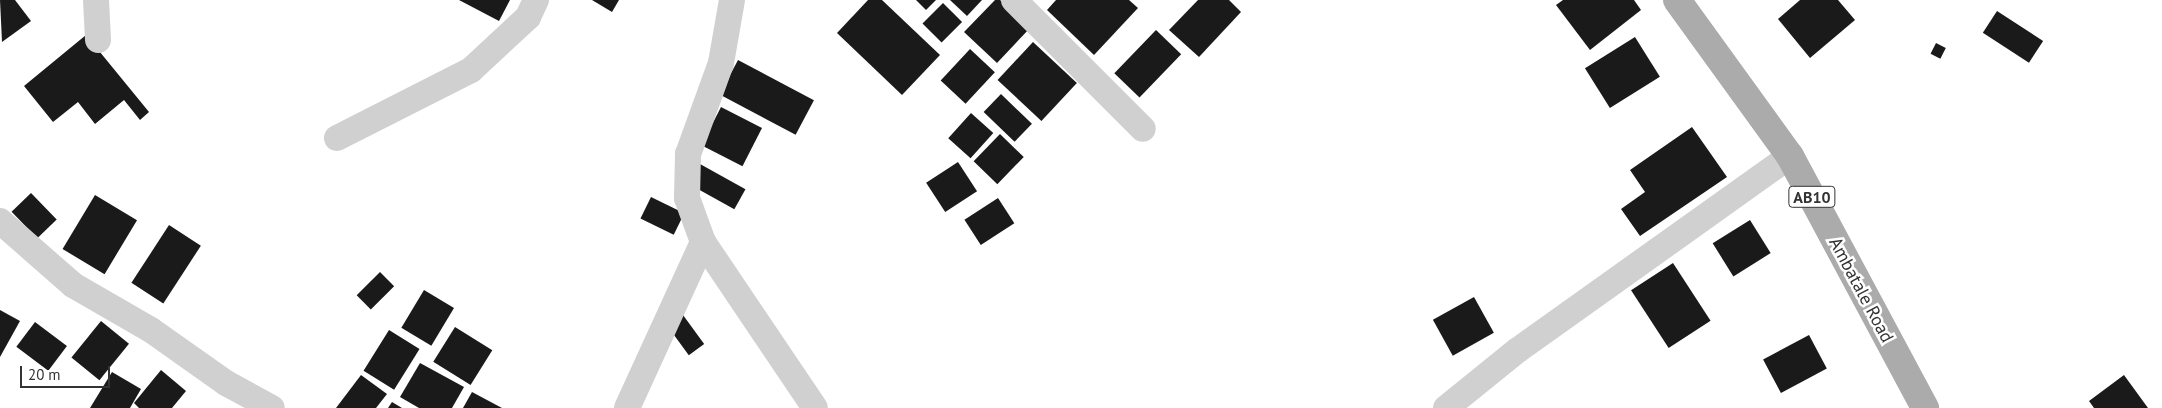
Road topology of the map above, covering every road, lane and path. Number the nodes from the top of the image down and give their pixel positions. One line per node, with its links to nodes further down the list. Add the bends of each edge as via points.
1 (96, 0): 6 (street)
2 (536, 0): 8 (street, via 528,17 471,70)
3 (732, 0): 11 (street, via 721,63 695,131 686,176 688,198)
4 (1014, 0): 7 (street)
5 (1677, 0): 9 (main road, Ambatale Road / AB10)
6 (98, 40)
7 (1143, 129)
8 (337, 138)
9 (1790, 156): 15 (street, via 1518,350); 16 (main road, Ambatale Road / AB10)
10 (0, 221): 12 (street, via 73,285 151,330 226,383)
11 (702, 242): 13 (street); 14 (street)
12 (272, 408)
13 (627, 408)
14 (814, 408)
15 (1446, 408)
16 (1925, 408)

